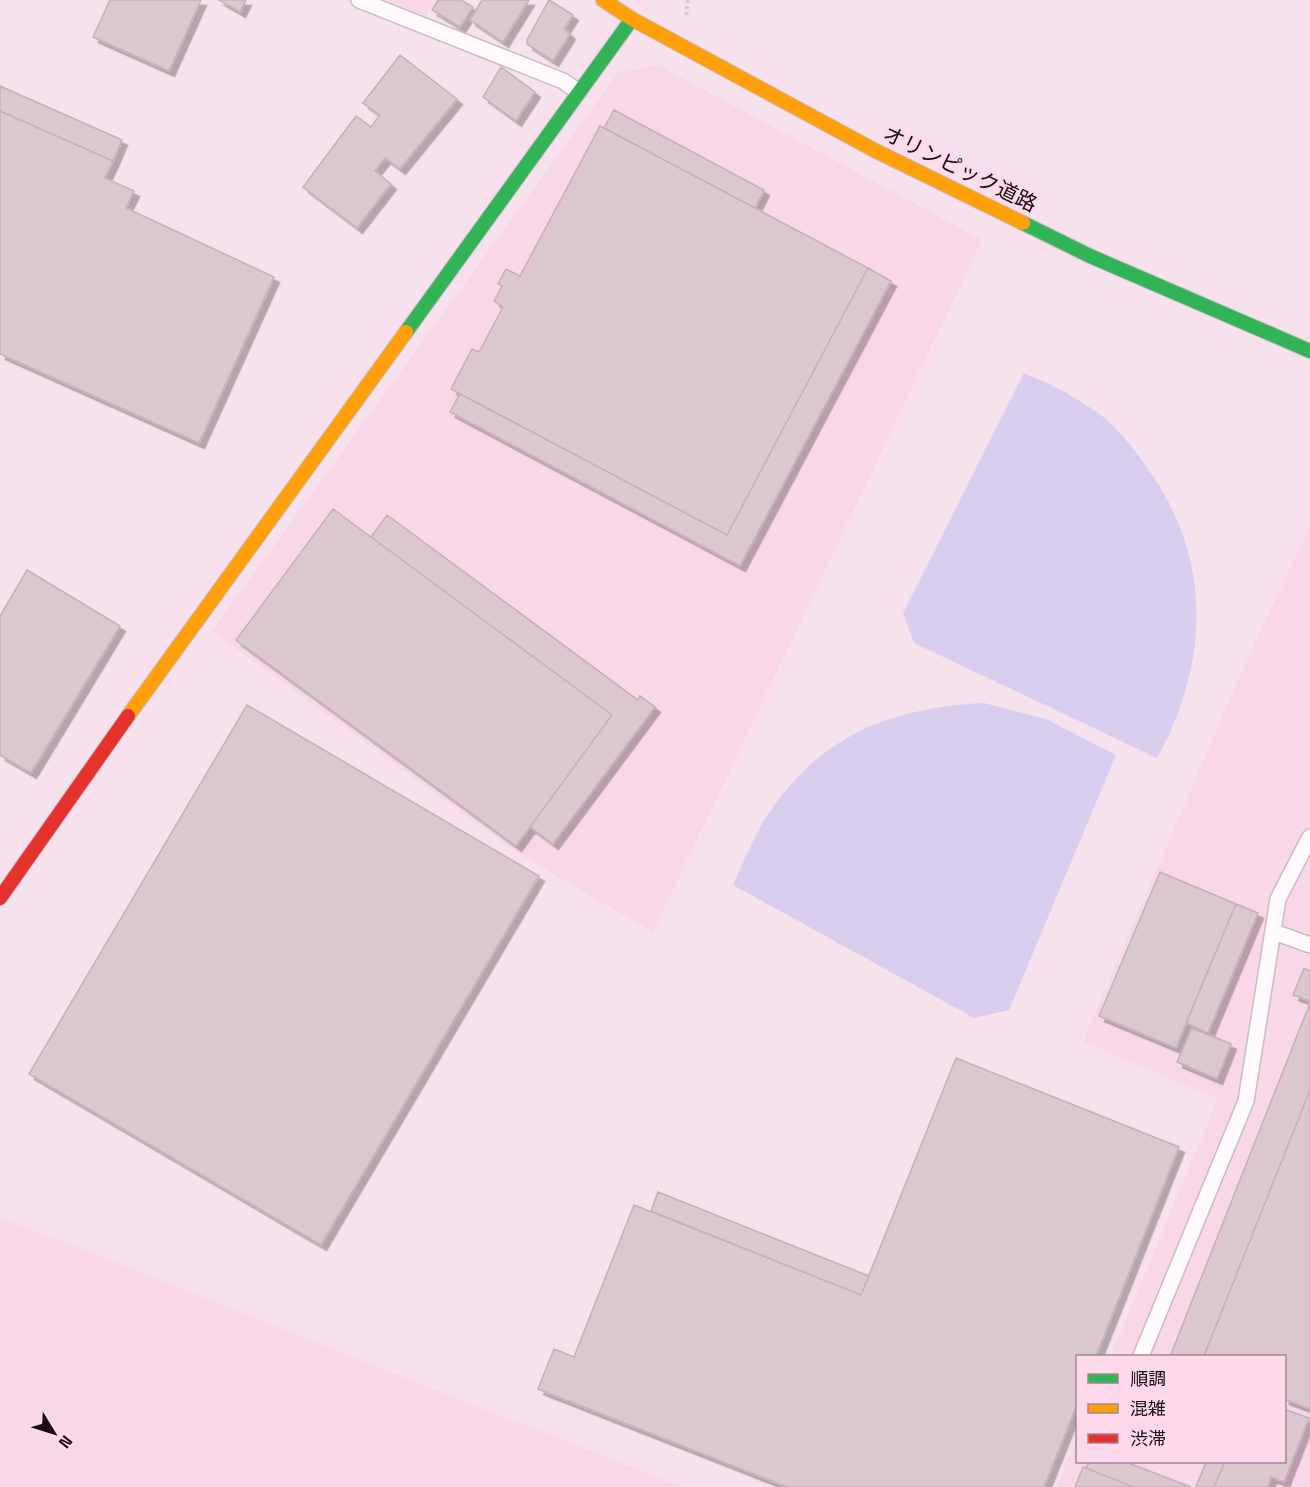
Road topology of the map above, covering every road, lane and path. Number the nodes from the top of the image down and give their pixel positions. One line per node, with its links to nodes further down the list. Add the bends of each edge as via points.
1 (359, 0): 4 (lane, via 563,81)
2 (603, 0): 3 (street, オリンピック道路)
3 (632, 19): 4 (street); 5 (street, オリンピック道路, via 874,150 1090,256)
4 (579, 92): 7 (street)
5 (1310, 351)
6 (1310, 837): 8 (lane, via 1278,899)
7 (0, 898)
8 (1274, 932): 9 (lane); 10 (lane, via 1246,1101)
9 (1310, 945)
10 (1141, 1355)

